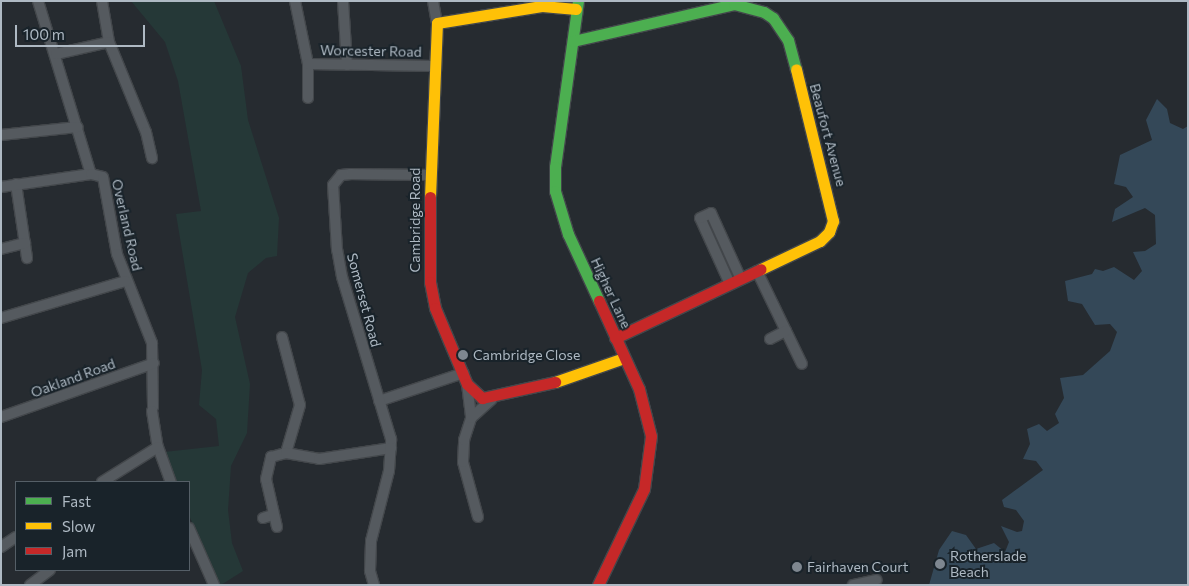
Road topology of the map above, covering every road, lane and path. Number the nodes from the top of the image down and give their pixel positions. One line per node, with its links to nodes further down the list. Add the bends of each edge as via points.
1 (38, 1): 10 (street, Overland Road)
2 (102, 1): 9 (street)
3 (295, 1): 11 (street)
4 (343, 1): 12 (street)
5 (433, 1): 7 (street)
6 (577, 5): 7 (street, via 542,6); 8 (street, Higher Lane)
7 (437, 23): 13 (street, Cambridge Road)
8 (572, 41): 25 (street, Beaufort Avenue, via 734,4 764,12 780,27 793,58 833,221 820,242); 32 (street, Higher Lane, via 555,167 555,191 568,234)
9 (109, 42): 10 (street); 17 (street, via 146,132)
10 (56, 54): 15 (street, Overland Road)
11 (308, 64): 12 (street, Worcester Road); 14 (street)
12 (347, 65): 13 (street, Worcester Road)
13 (434, 66): 19 (street, Cambridge Road)
14 (308, 98)
15 (78, 127): 16 (street); 18 (street, Overland Road)
16 (1, 135)
17 (152, 158)
18 (91, 174): 20 (street); 27 (street, Overland Road, via 103,177 117,254)
19 (430, 175): 37 (street, Cambridge Road, via 430,282 435,308); 39 (street, Somerset Road, via 341,175 333,185 342,277)
20 (16, 184): 21 (street); 22 (street)
21 (1, 187)
22 (25, 243): 23 (street); 24 (street)
23 (1, 249)
24 (27, 258)
25 (757, 271): 26 (street, Beaufort Avenue); 30 (street)
26 (741, 279): 28 (street, Beaufort Avenue); 28 (street, via 711,212 700,218)
27 (126, 281): 29 (street); 35 (street, Overland Road, via 142,311 152,343)
28 (730, 284): 32 (street, Beaufort Avenue)
29 (1, 318)
30 (786, 331): 33 (street); 36 (street)
31 (282, 337): 44 (street, via 300,405)
32 (615, 338): 34 (street, Higher Lane)
33 (770, 339)
34 (624, 358): 38 (street, via 573,378); 57 (street, Higher Lane, via 649,422 650,456 644,488 633,518)
35 (154, 363): 40 (street, Oakland Road); 42 (street, Overland Road, via 152,409)
36 (802, 364)
37 (465, 378): 38 (street, via 482,398); 39 (street); 41 (street)
38 (492, 399): 41 (street)
39 (379, 401): 43 (street, Somerset Road)
40 (1, 417)
41 (471, 418): 47 (street, via 464,440 464,462)
42 (158, 447): 45 (street); 46 (street, Overland Road)
43 (391, 448): 44 (street, via 319,459); 56 (street, via 389,471 371,541 370,571)
44 (286, 453): 48 (street, via 271,457 266,479 268,516)
45 (104, 481)
46 (171, 481)
47 (478, 517)
48 (277, 527)
49 (190, 530): 55 (street)
50 (15, 538): 51 (street)
51 (1, 547)
52 (49, 571): 54 (street)
53 (876, 580): 58 (street)
54 (30, 585)
55 (214, 585)
56 (374, 585)
57 (598, 585)
58 (853, 585)

